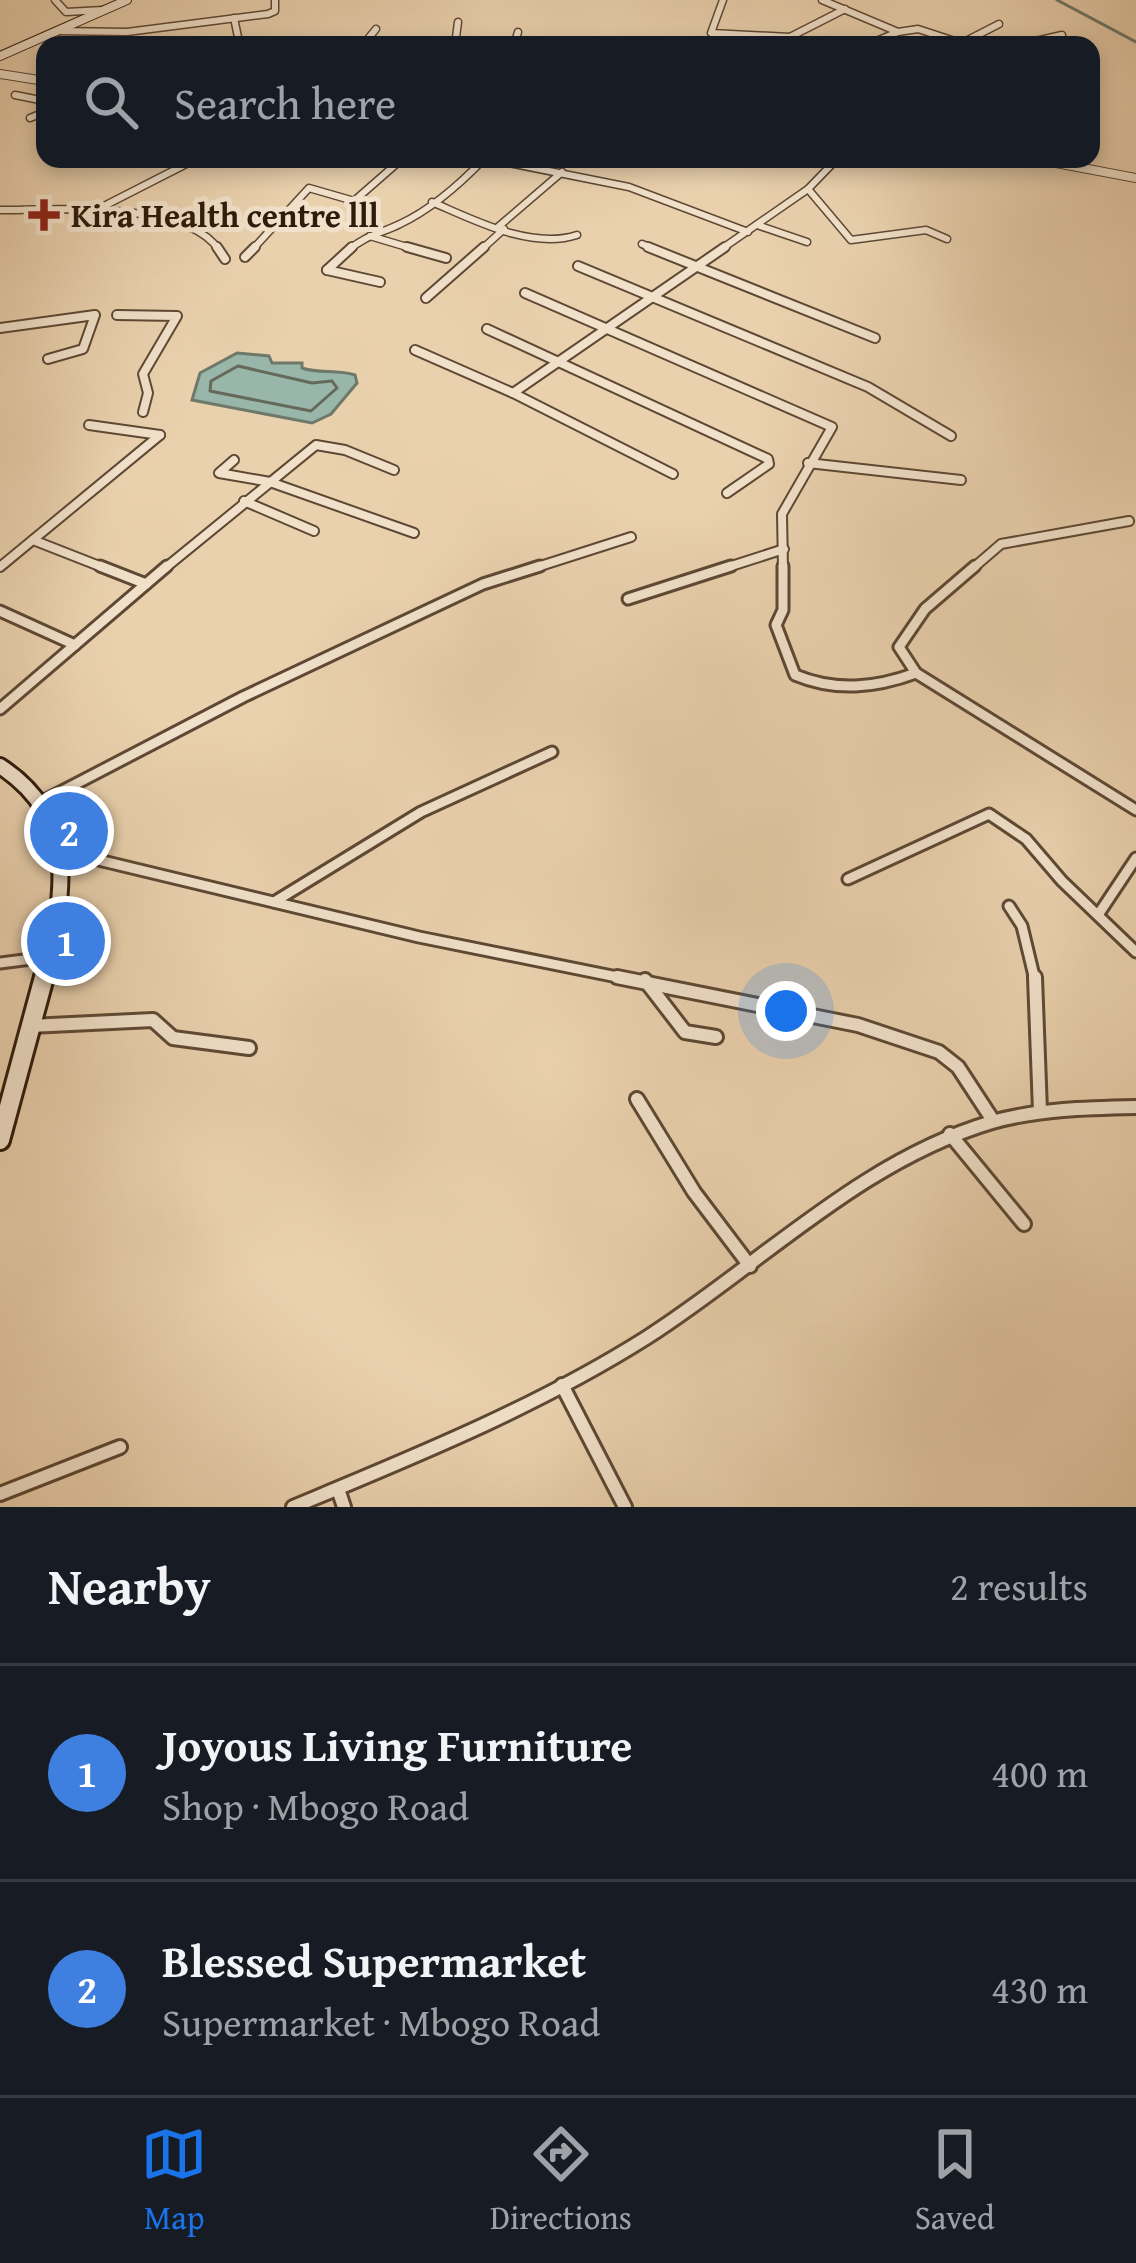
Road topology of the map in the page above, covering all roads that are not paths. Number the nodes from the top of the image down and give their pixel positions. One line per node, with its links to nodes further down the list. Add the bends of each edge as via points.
1 (55, 0): 7 (street, via 66,12)
2 (127, 0): 7 (main road)
3 (275, 0): 8 (street, via 273,13)
4 (723, 0): 23 (street, via 710,32)
5 (826, 1): 6 (street)
6 (845, 9): 16 (street); 24 (street)
7 (103, 10): 14 (main road)
8 (233, 17): 9 (street); 19 (street)
9 (214, 21): 12 (street); 14 (street)
10 (458, 22): 21 (street)
11 (999, 24): 27 (street)
12 (218, 29)
13 (376, 29): 20 (street)
14 (58, 31): 18 (main road)
15 (518, 32): 22 (street)
16 (898, 32): 25 (street); 26 (street)
17 (1062, 35): 28 (street)
18 (46, 36)
19 (238, 36)
20 (370, 36)
21 (456, 36)
22 (517, 36)
23 (772, 36)
24 (790, 36)
25 (888, 36)
26 (939, 36)
27 (978, 36)
28 (1058, 36)
29 (36, 40): 30 (main road)
30 (0, 56)
31 (0, 74): 32 (street)
32 (36, 80)
33 (15, 95): 34 (street)
34 (36, 99)
35 (36, 116): 36 (street)
36 (30, 118)
37 (178, 168): 47 (street)
38 (392, 168): 57 (street, via 354,201 309,188)
39 (477, 168): 46 (street)
40 (543, 168): 43 (street)
41 (828, 168): 45 (street)
42 (1083, 168): 44 (street)
43 (562, 172): 50 (street); 51 (street, via 629,187)
44 (1136, 178)
45 (808, 189): 49 (street); 54 (street, via 850,240 926,230)
46 (432, 202): 50 (street); 53 (street)
47 (102, 207): 48 (street); 59 (street, via 209,235)
48 (0, 210)
49 (758, 225): 51 (street); 55 (street)
50 (501, 229): 52 (street, via 564,241); 65 (street)
51 (748, 232): 61 (street)
52 (577, 235)
53 (370, 236): 58 (street); 62 (street, via 327,270)
54 (947, 238)
55 (806, 242)
56 (642, 244): 61 (street)
57 (244, 257)
58 (446, 258)
59 (225, 259)
60 (578, 266): 64 (street)
61 (697, 266): 64 (street); 70 (street)
62 (380, 282)
63 (525, 292): 69 (street)
64 (655, 297): 69 (street); 77 (street, via 868,387)
65 (426, 298)
66 (116, 315): 75 (street, via 177,316 142,374)
67 (0, 328): 72 (street, via 95,315 83,349)
68 (487, 329): 73 (street)
69 (608, 329): 73 (street); 79 (street, via 830,425)
70 (875, 338)
71 (415, 350): 74 (street)
72 (48, 359)
73 (560, 363): 74 (street); 84 (street, via 768,459)
74 (513, 393): 81 (street)
75 (143, 412)
76 (89, 425): 90 (street, via 160,435)
77 (950, 436)
78 (234, 460): 83 (street, via 219,473)
79 (808, 463): 82 (street); 91 (street, via 782,514)
80 (394, 470): 83 (street, via 316,446)
81 (674, 474)
82 (961, 481)
83 (270, 482): 85 (street); 88 (street)
84 (727, 493)
85 (244, 501): 87 (street); 93 (street)
86 (1130, 521): 97 (street, via 1001,544 925,609 899,647)
87 (314, 531)
88 (414, 533)
89 (631, 537): 101 (street, via 483,584)
90 (33, 540): 92 (street); 93 (street)
91 (784, 549): 94 (street); 97 (street, via 776,625 795,675 817,686 880,687)
92 (0, 567)
93 (146, 584): 96 (street)
94 (628, 598)
95 (0, 611): 96 (street)
96 (75, 645): 98 (street)
97 (916, 673): 102 (street)
98 (0, 709)
99 (552, 752): 106 (street, via 421,812)
100 (0, 766): 101 (main road)
101 (41, 802): 103 (main road)
102 (1136, 811)
103 (61, 851): 106 (street); 110 (main road)
104 (1136, 858): 108 (street)
105 (848, 879): 108 (street, via 989,814 1026,834)
106 (274, 902): 112 (street)
107 (1010, 906): 120 (street, via 1036,994)
108 (1100, 912): 109 (street)
109 (1136, 952)
110 (47, 957): 111 (street); 113 (main road)
111 (0, 963)
112 (645, 980): 114 (street, via 685,1032); 121 (street, via 919,1042 958,1067)
113 (30, 1026): 115 (street, via 153,1019 173,1038); 116 (main road)
114 (716, 1037)
115 (249, 1048)
116 (8, 1081): 119 (main road)
117 (638, 1099): 125 (street)
118 (1136, 1107): 120 (street)
119 (4, 1109): 123 (main road)
120 (1040, 1111): 121 (street)
121 (992, 1119): 122 (street)
122 (950, 1134): 124 (street); 125 (street, via 837,1198)
123 (0, 1140)
124 (1024, 1224)
125 (750, 1267): 126 (street)
126 (562, 1385): 128 (street); 132 (street)
127 (121, 1448): 129 (street)
128 (338, 1489): 130 (street); 131 (street)
129 (0, 1494)
130 (293, 1507)
131 (344, 1507)
132 (625, 1507)

